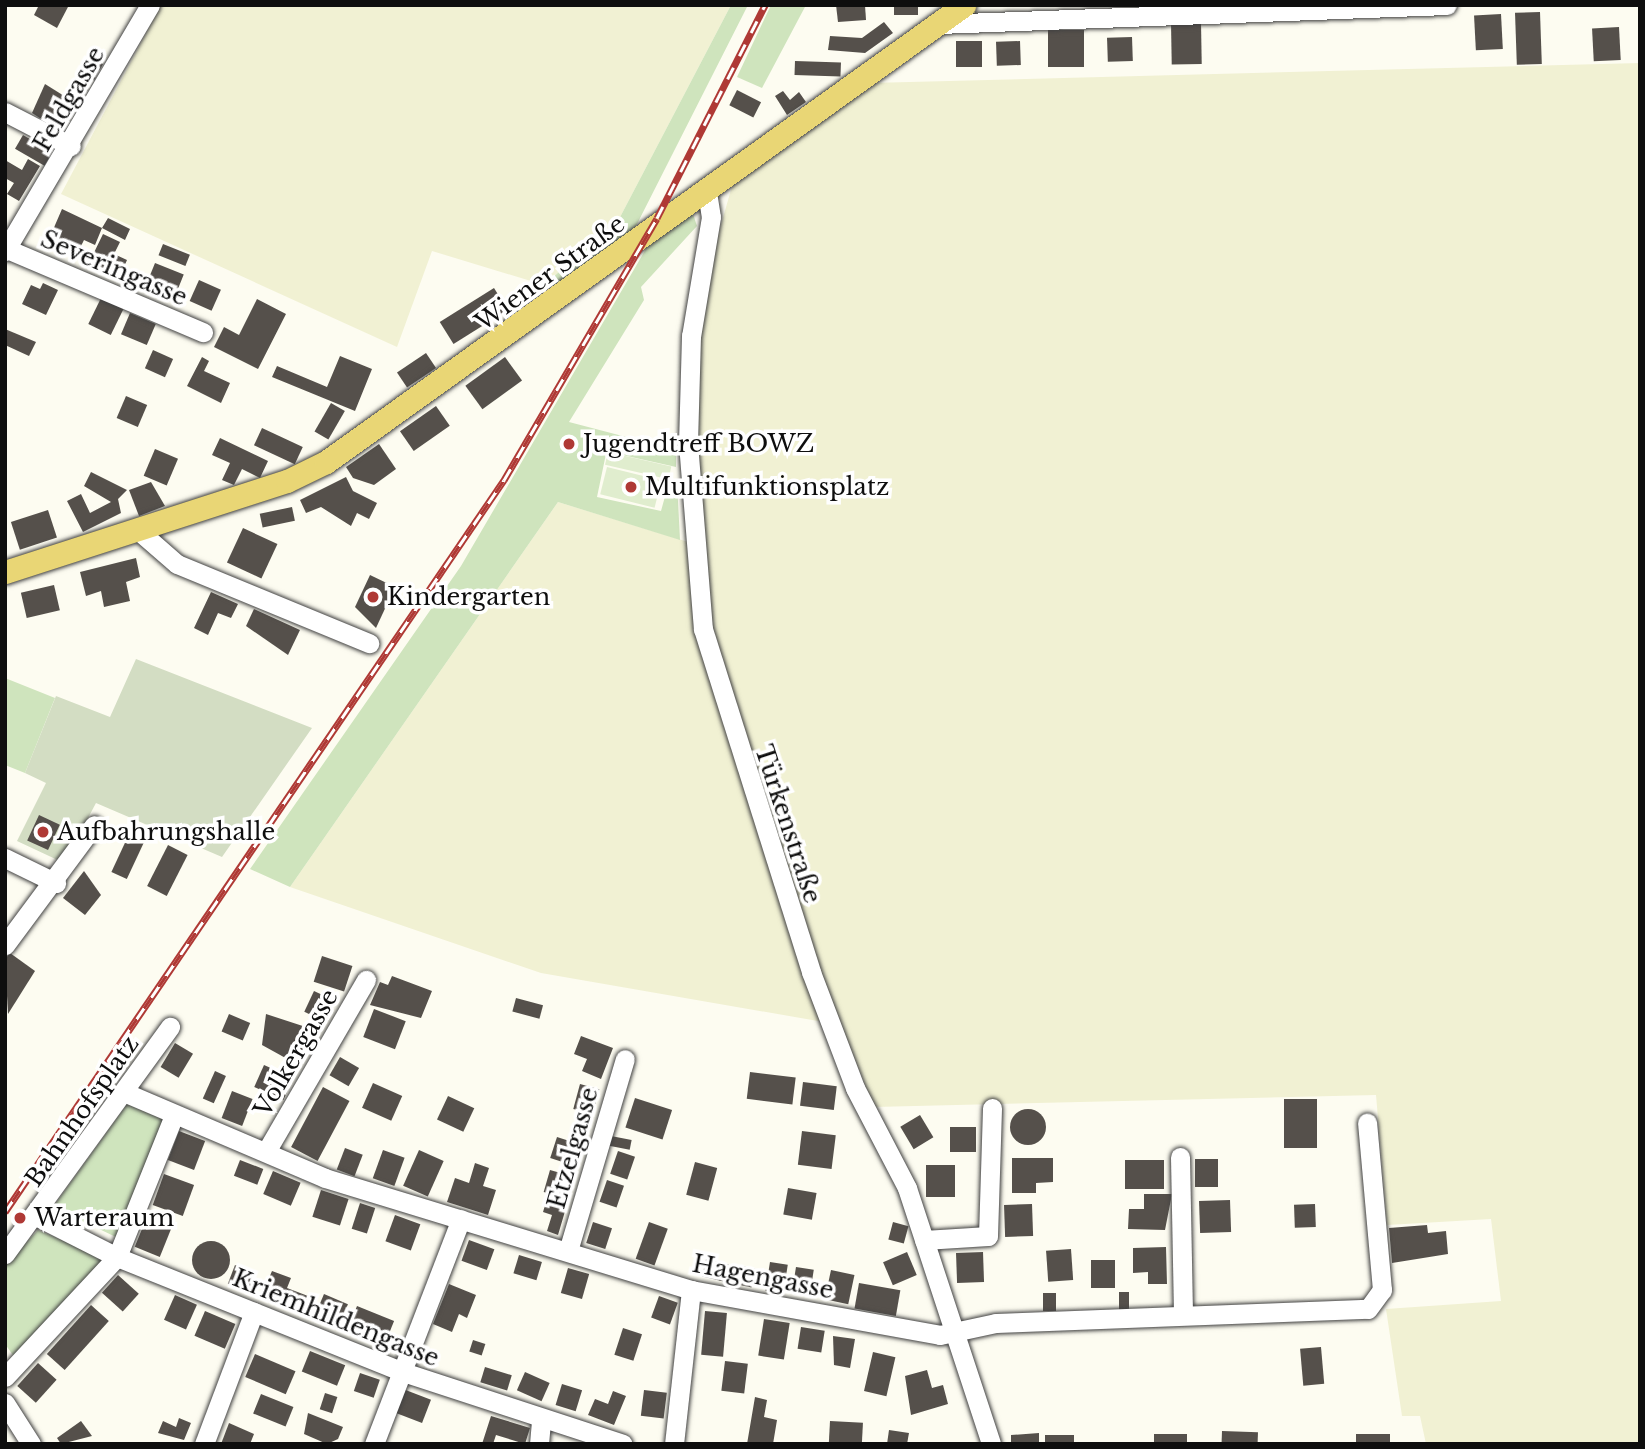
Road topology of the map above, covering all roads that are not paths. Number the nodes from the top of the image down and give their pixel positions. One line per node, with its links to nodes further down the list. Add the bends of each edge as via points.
1 (150, 5): 6 (street, Feldgasse)
2 (964, 5): 4 (main road, Wiener Straße)
3 (1447, 5): 4 (street)
4 (938, 24): 7 (main road, Wiener Straße)
5 (5, 112): 6 (street)
6 (71, 146): 8 (street, Feldgasse)
7 (707, 192): 10 (main road, Wiener Straße, via 326,462); 28 (street, Türkenstraße, via 712,217 696,296 688,408 703,629 811,972)
8 (6, 250): 9 (street, Severingasse)
9 (203, 332)
10 (139, 531): 11 (main road, Wiener Straße); 12 (street, via 177,564)
11 (5, 572)
12 (369, 643)
13 (93, 825): 15 (street)
14 (5, 858): 15 (street)
15 (56, 883): 16 (street)
16 (5, 945)
17 (366, 980): 24 (street, Volkergasse)
18 (170, 1027): 20 (street, Bahnhofsplatz)
19 (625, 1059): 29 (street, Etzelgasse)
20 (126, 1093): 22 (street, Hagengasse); 26 (street, Bahnhofsplatz)
21 (992, 1108): 28 (street, via 988,1237)
22 (173, 1118): 24 (street, Hagengasse); 31 (street)
23 (1367, 1123): 34 (street, Hagengasse, via 1382,1290 1368,1309)
24 (267, 1150): 27 (street, Hagengasse, via 325,1178)
25 (1180, 1157): 34 (street)
26 (38, 1217): 30 (street, Bahnhofsplatz); 31 (street, Kriemhildengasse)
27 (461, 1219): 29 (street, Hagengasse); 36 (street)
28 (925, 1240): 35 (street, Türkenstraße)
29 (568, 1251): 32 (street, Hagengasse)
30 (5, 1254)
31 (117, 1256): 33 (street, Kriemhildengasse); 37 (street)
32 (691, 1290): 35 (street, Hagengasse); 45 (street)
33 (254, 1312): 36 (street, Kriemhildengasse); 41 (street)
34 (1182, 1314): 35 (street, Hagengasse, via 996,1323)
35 (959, 1333): 46 (street, Türkenstraße)
36 (403, 1373): 39 (street, Kriemhildengasse); 42 (street)
37 (5, 1377)
38 (5, 1403): 40 (street)
39 (541, 1420): 43 (street); 44 (street, Kriemhildengasse)
40 (31, 1444)
41 (204, 1444)
42 (374, 1444)
43 (539, 1444)
44 (623, 1444)
45 (674, 1444)
46 (991, 1444)

